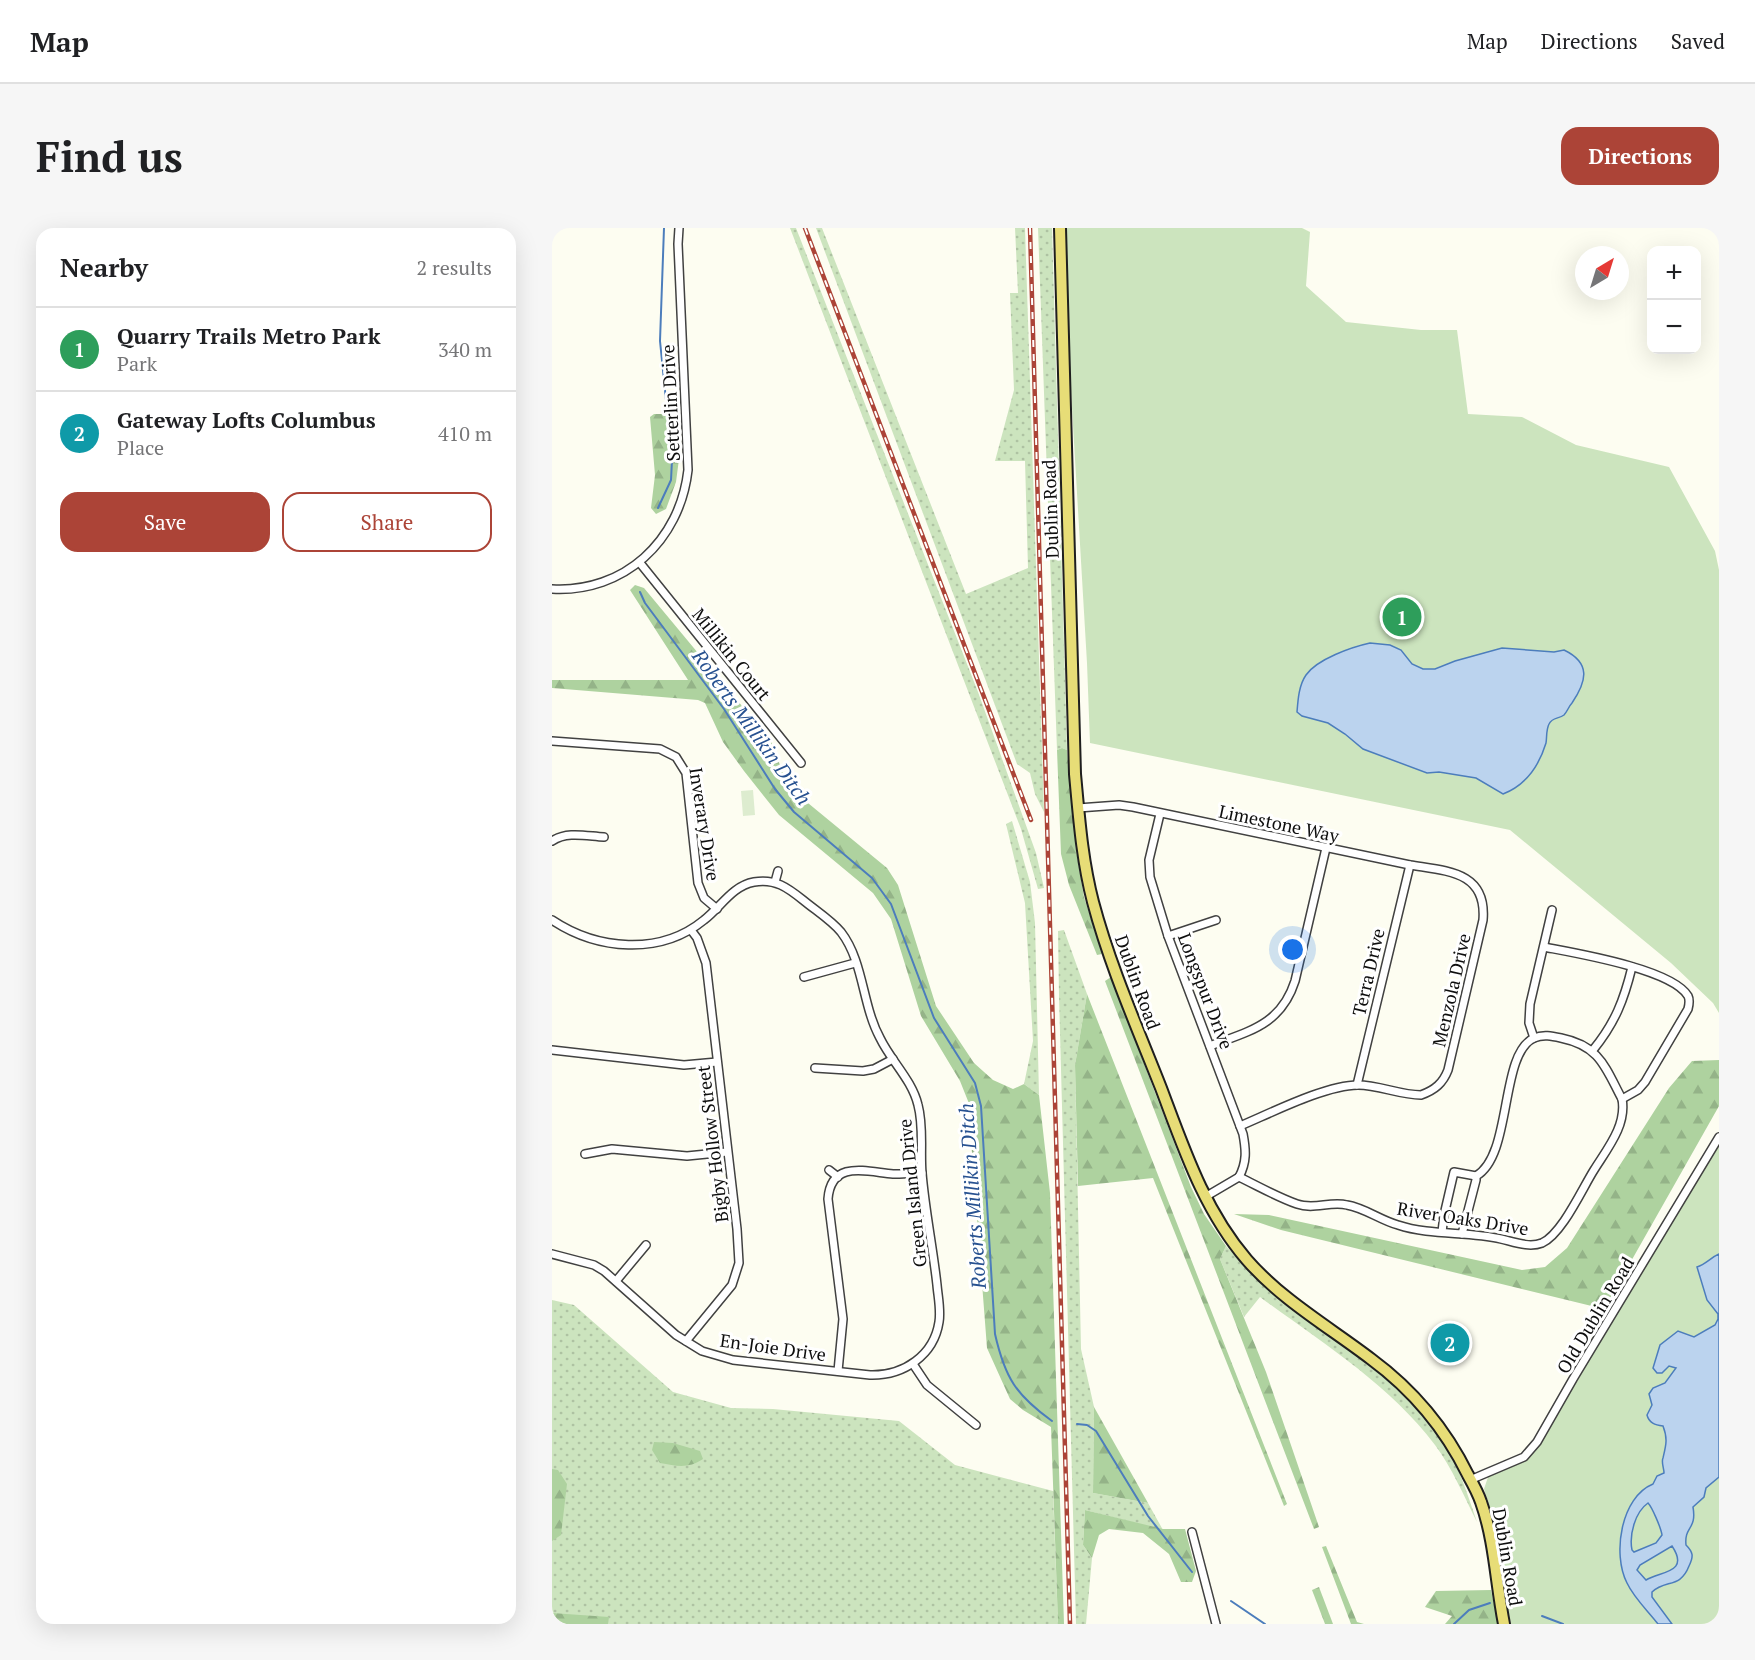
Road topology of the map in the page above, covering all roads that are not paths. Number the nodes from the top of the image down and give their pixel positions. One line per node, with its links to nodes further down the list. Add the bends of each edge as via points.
1 (679, 228): 3 (street, Setterlin Drive, via 686,484 672,524)
2 (1060, 228): 7 (main road, Dublin Road)
3 (640, 562): 4 (street, Setterlin Drive, via 608,580 584,587); 6 (street, Millikin Court)
4 (552, 589)
5 (552, 741): 16 (street, Inverary Drive, via 660,749 676,757 686,773 698,883 704,898)
6 (801, 763)
7 (1078, 808): 8 (street, Limestone Way, via 1119,806); 44 (main road, Dublin Road, via 1084,859 1103,934)
8 (1160, 814): 11 (street, Limestone Way); 21 (street, Longspur Drive, via 1149,868)
9 (604, 837): 10 (street, via 574,834)
10 (552, 841)
11 (1326, 848): 12 (street, Limestone Way); 27 (street, via 1295,981 1286,1002 1261,1026)
12 (1410, 865): 15 (street, Limestone Way, via 1450,872); 33 (street, Terra Drive)
13 (778, 871): 14 (street)
14 (775, 882): 16 (street, via 746,885 728,896); 23 (street, Green Island Drive, via 790,889 839,930)
15 (1472, 883): 33 (street, Menzola Drive, via 1482,900 1483,920 1448,1070 1440,1084 1422,1095)
16 (717, 909): 20 (street)
17 (1552, 910): 22 (street)
18 (552, 920): 20 (street, via 607,944 639,945)
19 (1216, 920): 21 (street)
20 (691, 930): 31 (street, Bigby Hollow Street, via 706,963)
21 (1168, 936): 27 (street, Longspur Drive)
22 (1544, 947): 24 (street); 26 (street, via 1530,1004 1529,1023)
23 (855, 963): 25 (street); 30 (street, Green Island Drive, via 875,1027)
24 (1632, 967): 29 (street, via 1621,1008); 34 (street, via 1652,972 1682,990 1690,1002 1645,1082)
25 (804, 978)
26 (1534, 1038): 29 (street, via 1564,1039); 41 (street, via 1519,1054 1494,1155)
27 (1210, 1046): 35 (street, Longspur Drive)
28 (552, 1050): 31 (street, via 684,1065)
29 (1593, 1050): 34 (street)
30 (893, 1059): 32 (street, via 863,1071); 40 (street, Green Island Drive, via 918,1104)
31 (717, 1062): 37 (street, Bigby Hollow Street)
32 (814, 1068)
33 (1358, 1085): 35 (street, via 1323,1092)
34 (1622, 1100): 46 (street, River Oaks Drive, via 1624,1109 1618,1128 1549,1239 1535,1245)
35 (1240, 1126): 43 (street, Longspur Drive, via 1246,1146)
36 (1719, 1137): 54 (street, Old Dublin Road, via 1537,1442 1524,1457)
37 (727, 1152): 38 (street, via 687,1156 612,1149); 50 (street, Bigby Hollow Street, via 739,1263 732,1285)
38 (585, 1154)
39 (830, 1170): 42 (street)
40 (922, 1173): 42 (street, via 893,1174 866,1169 846,1171); 51 (street, Green Island Drive, via 939,1320 928,1349)
41 (1476, 1176): 45 (street, via 1454,1172); 46 (street)
42 (838, 1177): 52 (street, via 828,1198 843,1319)
43 (1239, 1177): 44 (street); 45 (street, River Oaks Drive, via 1297,1204 1347,1205 1398,1226)
44 (1205, 1197): 54 (main road, Dublin Road, via 1227,1234 1266,1279 1398,1379 1424,1406 1443,1430)
45 (1442, 1232): 46 (street, River Oaks Drive)
46 (1462, 1234)
47 (646, 1245): 49 (street)
48 (552, 1254): 49 (street, En-Joie Drive, via 594,1265)
49 (616, 1281): 50 (street, En-Joie Drive)
50 (686, 1341): 52 (street, En-Joie Drive, via 702,1351 733,1360)
51 (913, 1364): 52 (street, En-Joie Drive, via 878,1375); 53 (street, via 927,1385)
52 (838, 1371)
53 (976, 1425)
54 (1470, 1480): 57 (main road, Dublin Road, via 1487,1527)
55 (1192, 1532): 56 (street)
56 (1216, 1624)
57 (1504, 1624)

